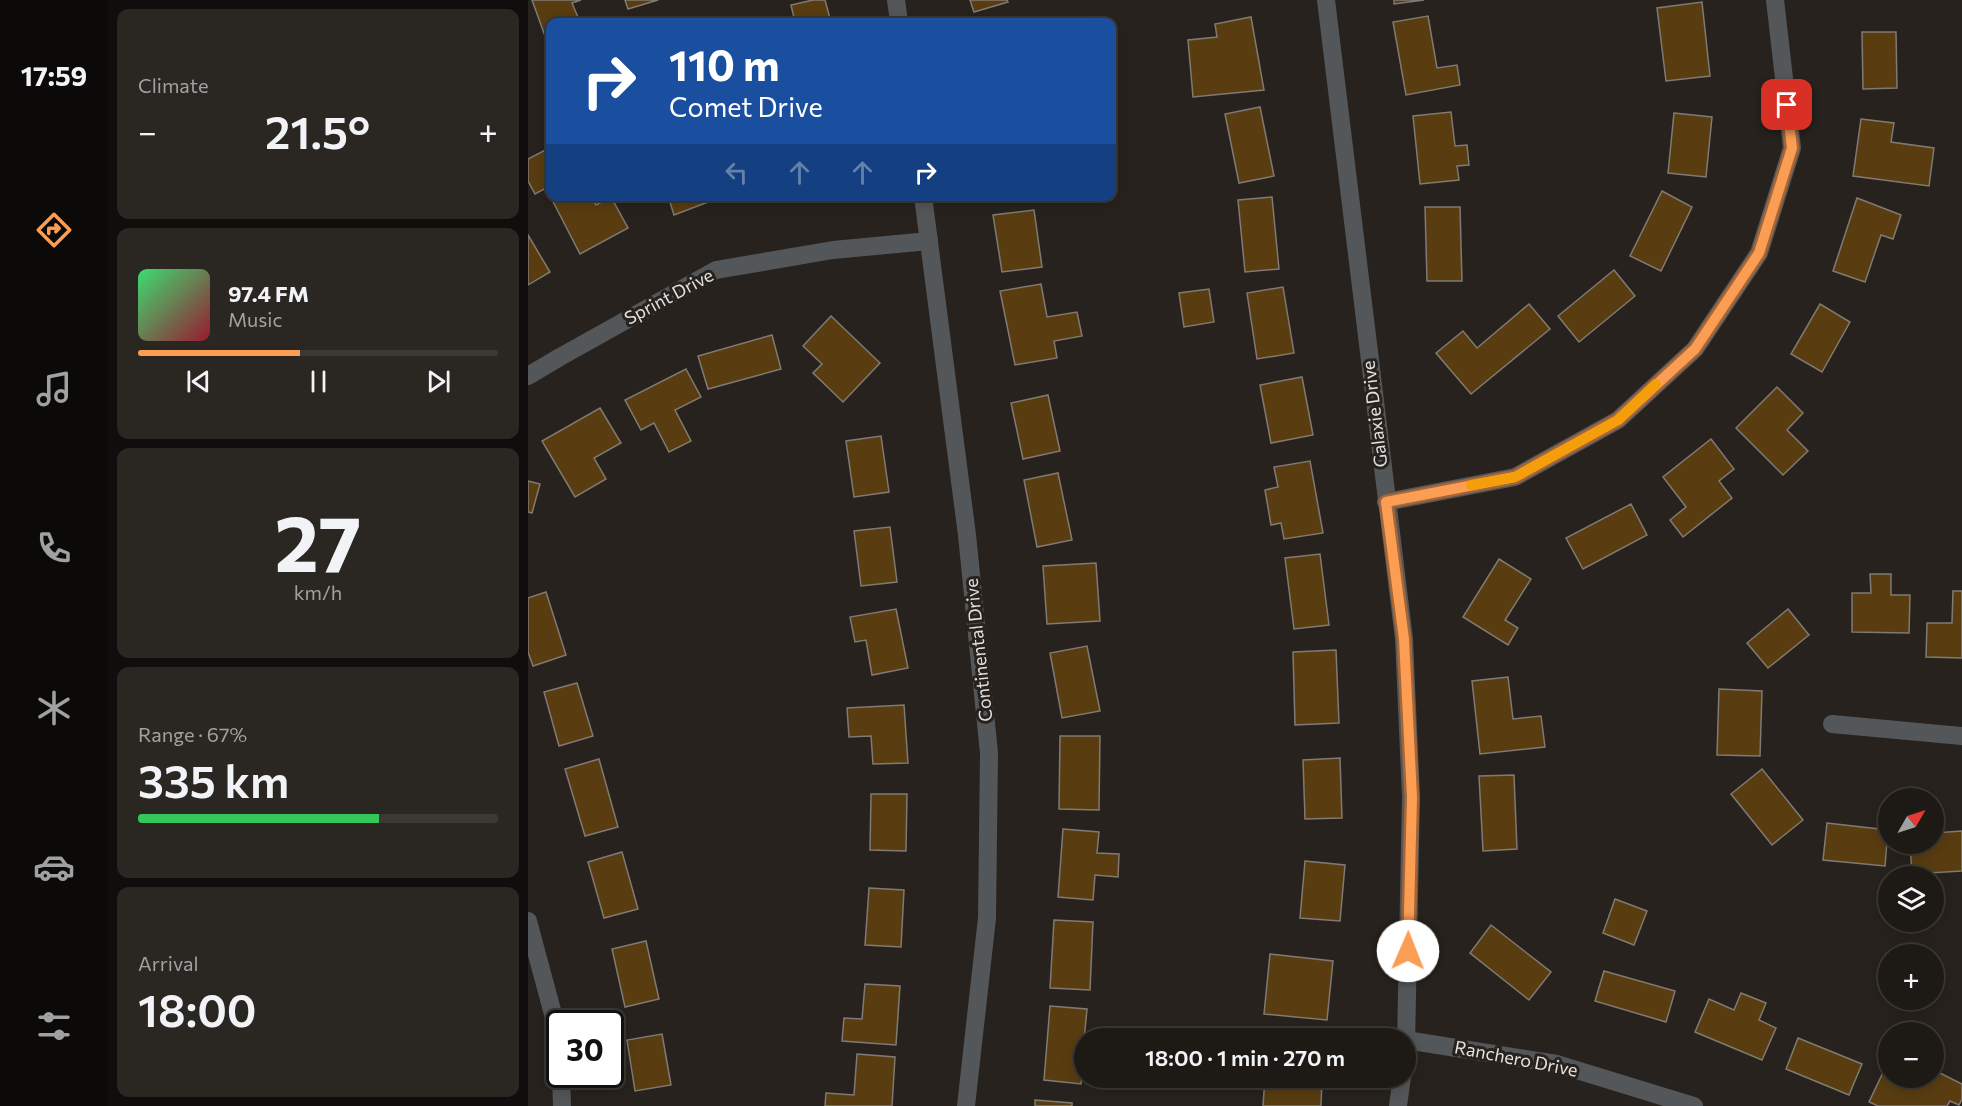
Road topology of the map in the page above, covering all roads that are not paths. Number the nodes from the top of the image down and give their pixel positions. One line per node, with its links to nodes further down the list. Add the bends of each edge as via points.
1 (896, 0): 4 (street)
2 (1326, 0): 8 (street, Galaxie Drive)
3 (1774, 0): 8 (street, via 1792,148 1759,253 1695,349 1618,420 1515,477)
4 (898, 18)
5 (924, 201): 6 (street, Continental Drive)
6 (929, 241): 7 (street, Sprint Drive, via 833,250 716,270); 18 (street, Continental Drive, via 968,535 988,753 987,918)
7 (528, 376)
8 (1386, 502): 13 (street, Galaxie Drive, via 1404,639 1412,797)
9 (1832, 724): 10 (street)
10 (1962, 736)
11 (528, 921): 12 (street)
12 (552, 1010)
13 (1406, 1028)
14 (1416, 1042): 20 (street, Ranchero Drive, via 1557,1064)
15 (561, 1088): 17 (street)
16 (1400, 1088): 19 (street)
17 (562, 1106)
18 (966, 1106)
19 (1398, 1106)
20 (1694, 1106)

